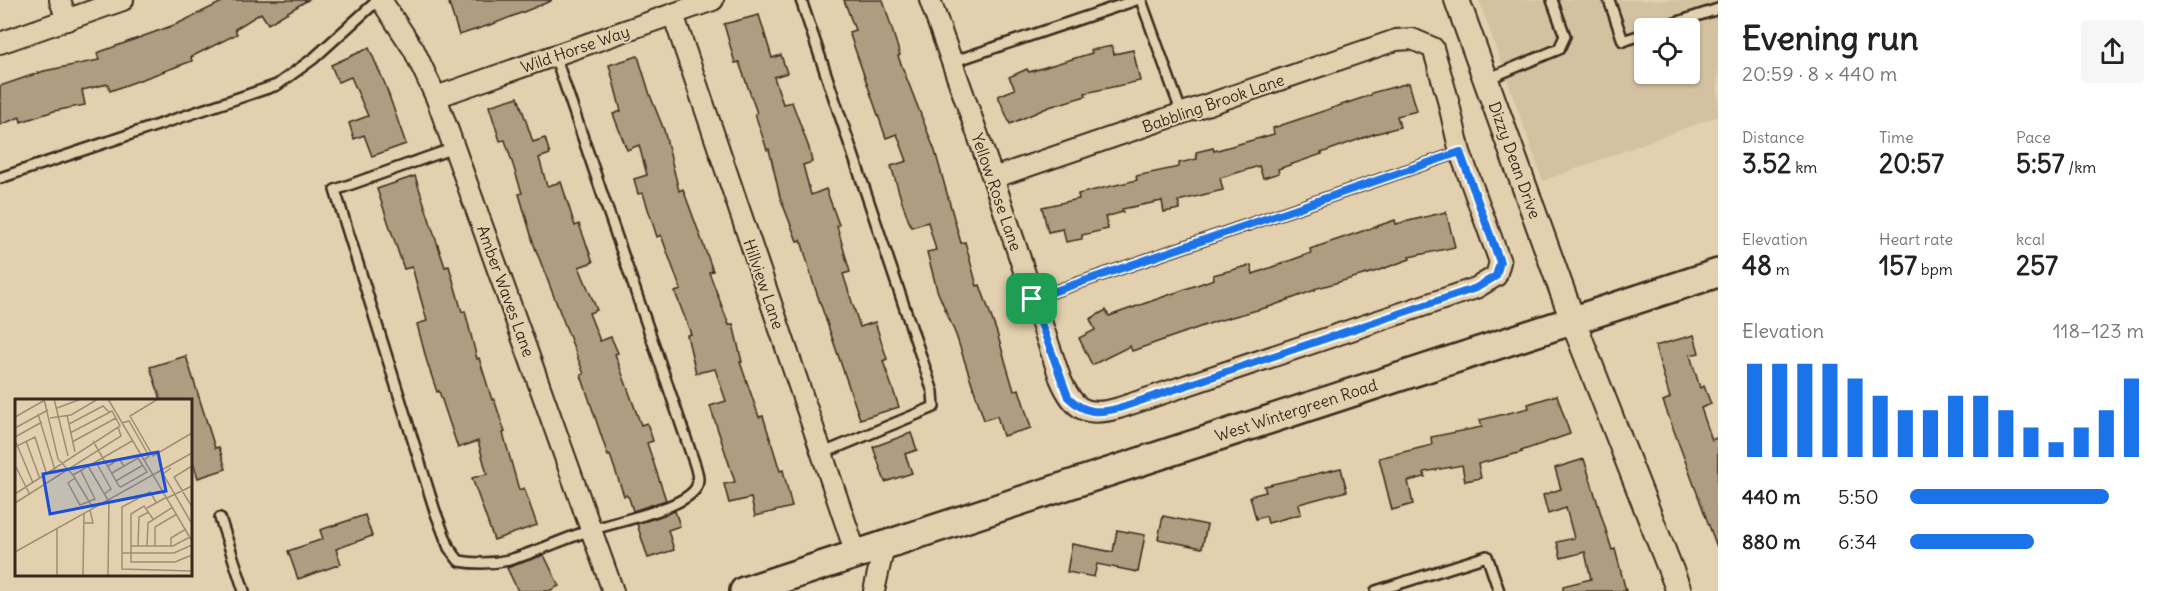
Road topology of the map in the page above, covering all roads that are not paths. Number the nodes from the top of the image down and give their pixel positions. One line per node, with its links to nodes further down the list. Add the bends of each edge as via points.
1 (60, 0): 15 (street)
2 (123, 0): 15 (street)
3 (379, 0): 21 (street, Amber Waves Lane, via 414,50); 25 (lane, via 277,85)
4 (713, 0): 13 (street, Wild Horse Way)
5 (801, 0): 30 (lane, via 933,392 934,407)
6 (930, 0): 19 (street, Yellow Rose Lane)
7 (1136, 0): 19 (lane)
8 (1141, 0): 22 (lane)
9 (1457, 0): 20 (street, Dizzy Dean Drive)
10 (1552, 0): 20 (lane, via 1565,36 1559,48)
11 (1609, 0): 16 (lane, via 1623,41)
12 (1718, 9): 14 (lane)
13 (673, 14): 18 (street, Wild Horse Way); 30 (street, Hillview Lane)
14 (1691, 18)
15 (67, 20): 17 (street)
16 (1634, 37)
17 (0, 43)
18 (555, 56): 21 (street, Wild Horse Way); 32 (lane, via 698,478 696,487 684,498 650,513)
19 (952, 62): 26 (street, Yellow Rose Lane)
20 (1485, 79): 29 (street, Dizzy Dean Drive)
21 (436, 97): 23 (street, Amber Waves Lane)
22 (1182, 114): 24 (street, Babbling Brook Lane, via 1396,40 1412,39 1433,48); 26 (street, Babbling Brook Lane)
23 (454, 148): 32 (street, Amber Waves Lane); 32 (lane, via 335,190 435,511 449,548 459,561 479,565 508,560)
24 (1460, 152): 28 (lane); 28 (street, Yellow Rose Lane, via 1500,262 1496,276 1476,288 1103,413 1077,407 1068,397)
25 (0, 178)
26 (993, 178): 28 (street, Yellow Rose Lane)
27 (1718, 273): 29 (main road, West Wintergreen Road)
28 (1032, 299)
29 (1573, 321): 33 (main road, West Wintergreen Road); 41 (street)
30 (821, 454): 34 (street, Hillview Lane)
31 (220, 518): 35 (lane)
32 (592, 529): 36 (street, Amber Waves Lane)
33 (884, 546): 34 (main road, West Wintergreen Road); 38 (street)
34 (856, 554): 37 (main road, West Wintergreen Road)
35 (244, 591)
36 (613, 591)
37 (744, 591)
38 (874, 591)
39 (1376, 591): 40 (lane, via 1487,556)
40 (1499, 591)
41 (1679, 591)

